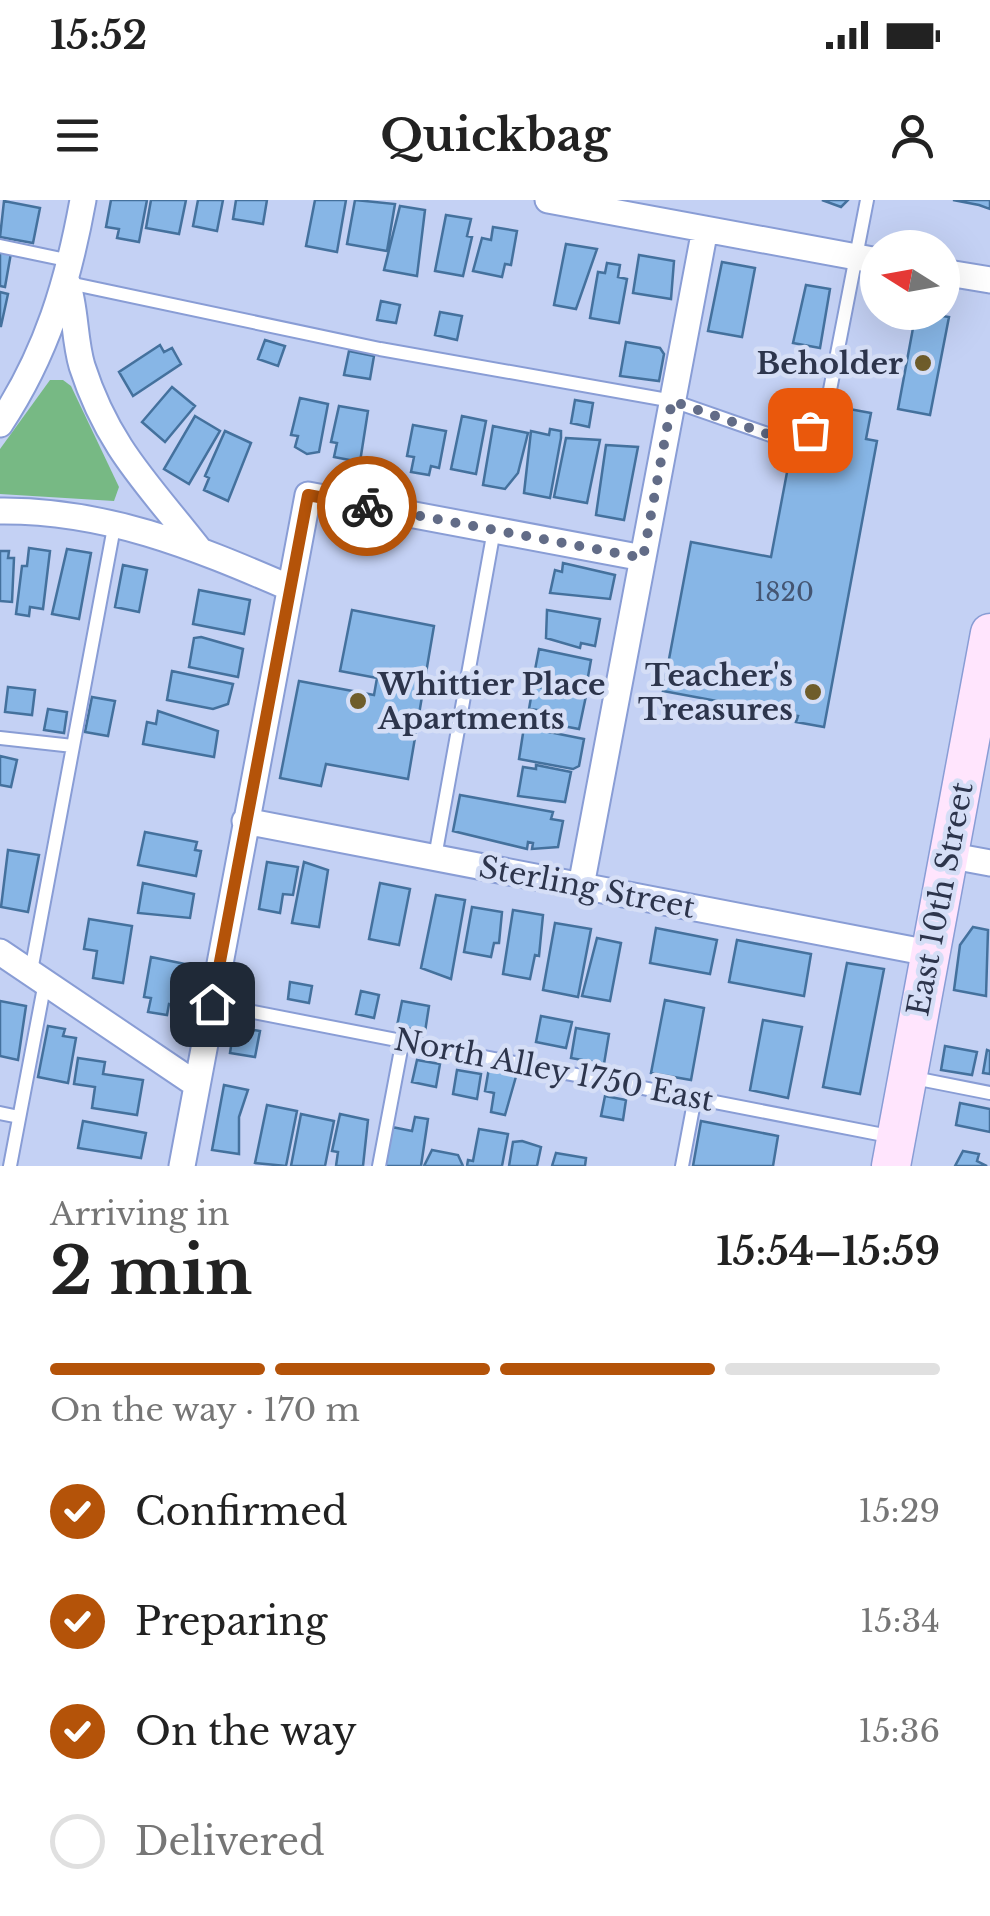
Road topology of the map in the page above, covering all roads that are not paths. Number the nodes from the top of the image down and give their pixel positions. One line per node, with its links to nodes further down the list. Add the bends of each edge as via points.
1 (83, 200): 8 (street)
2 (548, 200): 4 (street)
3 (867, 200): 5 (lane)
4 (705, 229): 7 (street); 12 (street)
5 (867, 230)
6 (0, 246): 8 (lane)
7 (860, 258)
8 (69, 272): 12 (lane, via 380,349); 13 (street, via 42,352); 17 (street, via 79,354 99,412 136,477)
9 (960, 275): 10 (street)
10 (990, 280)
11 (860, 283): 12 (lane, via 828,395 810,430 779,438)
12 (672, 401): 18 (street)
13 (0, 424)
14 (0, 511): 15 (street)
15 (115, 522): 17 (street); 22 (lane)
16 (494, 530): 18 (street); 19 (street, via 308,495); 25 (lane)
17 (198, 548): 19 (street)
18 (643, 558): 27 (street)
19 (288, 587): 23 (street)
20 (990, 636): 24 (main road, East 10th Street)
21 (0, 738): 22 (lane)
22 (73, 746): 30 (lane)
23 (245, 821): 25 (street, Sterling Street); 31 (street)
24 (947, 855): 26 (street); 29 (main road, East 10th Street)
25 (435, 858): 27 (street, Sterling Street)
26 (990, 864)
27 (581, 886): 29 (street, Sterling Street)
28 (0, 952): 30 (street)
29 (929, 953): 33 (main road, East 10th Street)
30 (38, 975): 34 (street); 38 (lane)
31 (212, 1004): 32 (lane, North Alley 1750 East); 34 (street)
32 (403, 1039): 36 (lane, North Alley 1750 East); 42 (lane)
33 (907, 1076): 35 (lane); 39 (main road, East 10th Street)
34 (197, 1085): 41 (street)
35 (990, 1092)
36 (695, 1097): 39 (lane, North Alley 1750 East); 43 (lane)
37 (0, 1113): 38 (lane)
38 (20, 1117): 40 (lane)
39 (894, 1152)
40 (10, 1166)
41 (182, 1166)
42 (379, 1166)
43 (682, 1166)

